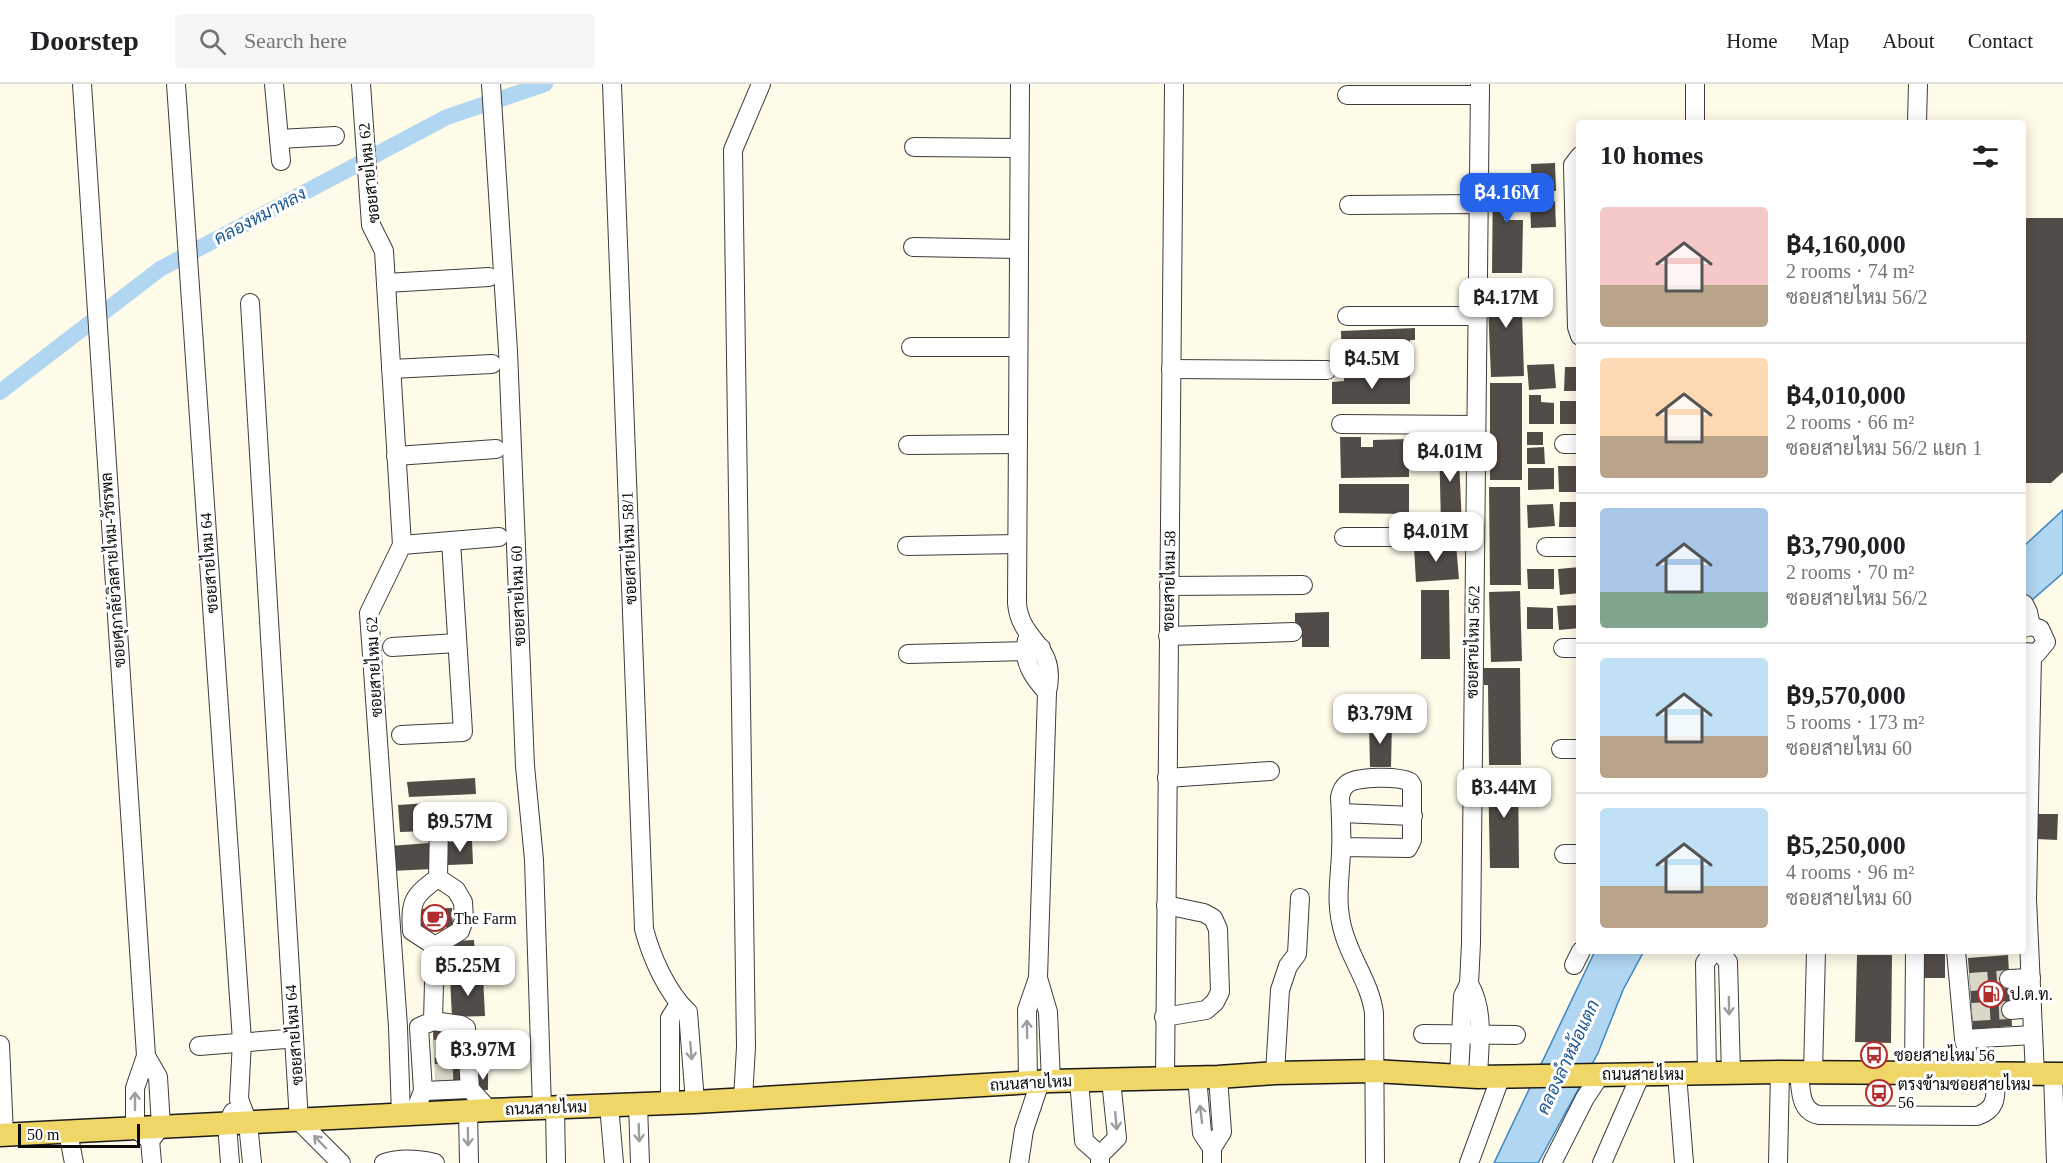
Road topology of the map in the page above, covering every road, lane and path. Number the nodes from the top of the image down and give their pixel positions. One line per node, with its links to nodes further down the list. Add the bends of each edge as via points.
1 (81, 84): 100 (street, ซอยศุภาลัยวิลสายไหม-วัชรพล)
2 (176, 84): 97 (street, ซอยสายไหม 64)
3 (274, 84): 17 (street)
4 (361, 84): 27 (street, ซอยสายไหม 62, via 371,225 384,251)
5 (491, 84): 127 (street, ซอยสายไหม 60, via 508,351 525,765)
6 (761, 84): 122 (street, via 733,150 746,1047)
7 (1020, 84): 19 (street)
8 (1174, 84): 36 (street, ซอยสายไหม 58)
9 (1695, 84): 14 (street)
10 (1918, 84): 15 (street)
11 (612, 86): 85 (street, ซอยสายไหม 58/1, via 642,912 647,942)
12 (1480, 89): 13 (street); 22 (street, ซอยสายไหม 56/2)
13 (1347, 95)
14 (1695, 120)
15 (1917, 120)
16 (335, 136): 17 (street)
17 (279, 139): 20 (street)
18 (914, 147): 19 (street)
19 (1019, 148): 25 (street)
20 (280, 161)
21 (1576, 161): 29 (street)
22 (1479, 204): 23 (street); 31 (street, ซอยสายไหม 56/2)
23 (1349, 205)
24 (913, 248): 25 (street)
25 (1018, 249): 33 (street)
26 (489, 277): 27 (street)
27 (386, 283): 35 (street, ซอยสายไหม 62)
28 (250, 303): 129 (street, ซอยสายไหม 64)
29 (1576, 306)
30 (1347, 316): 31 (street)
31 (1477, 316): 39 (street, ซอยสายไหม 56/2)
32 (911, 347): 33 (street)
33 (1017, 347): 40 (street)
34 (492, 364): 35 (street)
35 (391, 369): 43 (street, ซอยสายไหม 62)
36 (1171, 369): 37 (street); 54 (street, ซอยสายไหม 58)
37 (1327, 370)
38 (1341, 424): 39 (street)
39 (1476, 425): 46 (street, ซอยสายไหม 56/2)
40 (1017, 444): 41 (street); 48 (street)
41 (908, 445)
42 (496, 449): 43 (street)
43 (396, 456): 49 (street, ซอยสายไหม 62)
44 (499, 537): 47 (street)
45 (1344, 537): 46 (street)
46 (1474, 537): 84 (street, ซอยสายไหม 56/2)
47 (451, 541): 49 (street); 58 (street)
48 (1017, 544): 50 (street); 59 (street, via 1018,610)
49 (402, 545): 128 (street, ซอยสายไหม 62, via 369,613 398,1028)
50 (907, 546)
51 (1546, 547): 52 (street)
52 (1576, 547)
53 (1303, 585): 54 (street)
54 (1169, 586): 57 (street, ซอยสายไหม 58)
55 (2027, 627): 61 (street, via 2040,629 2046,642 2041,651)
56 (1293, 632): 57 (street)
57 (1168, 636): 65 (street, ซอยสายไหม 58)
58 (457, 643): 60 (street); 63 (street, via 463,732)
59 (1032, 645): 62 (street); 120 (street, via 1050,668 1038,978 1048,1012)
60 (392, 647)
61 (2028, 653): 68 (street)
62 (908, 654)
63 (400, 735)
64 (1270, 771): 65 (street)
65 (1167, 778): 73 (street, ซอยสายไหม 58)
66 (1341, 813): 67 (street); 67 (street, via 1342,790 1347,784 1358,779 1400,779 1412,785); 70 (street)
67 (1413, 816): 70 (street, via 1412,844 1408,848)
68 (2026, 817)
69 (439, 825): 71 (street)
70 (1341, 847): 101 (street, via 1338,905 1354,963 1372,998)
71 (438, 878): 75 (street, via 413,900 411,917 412,931); 75 (street, via 456,890 463,902 464,920 460,931)
72 (1300, 898): 103 (street, via 1297,954 1288,966 1280,990)
73 (1166, 905): 88 (street, ซอยสายไหม 58); 88 (street, via 1213,918 1218,929 1220,992 1206,1010)
74 (2026, 922): 76 (street)
75 (435, 946): 89 (street)
76 (2027, 946): 82 (street)
77 (1711, 954): 107 (street, via 1705,963)
78 (1721, 954): 108 (street, one-way to 108, via 1728,962)
79 (1816, 954): 102 (street)
80 (1915, 954): 109 (street)
81 (1957, 954): 96 (street, via 1967,1012)
82 (2031, 978): 83 (street); 86 (street)
83 (2009, 979)
84 (1469, 984): 90 (street, ซอยสายไหม 56/2, via 1463,996); 92 (street, ซอยสายไหม 56/2, via 1477,996)
85 (679, 1004): 123 (street, ซอยสายไหม 58/1, one-way to 123, via 688,1012); 124 (street, via 670,1018)
86 (2032, 1008): 87 (street); 94 (street)
87 (2011, 1010)
88 (1164, 1017): 116 (street, ซอยสายไหม 58)
89 (433, 1021): 117 (street, via 419,1027 427,1050); 121 (street, via 466,1028 463,1048)
90 (1460, 1033): 91 (street); 92 (street); 113 (street, ซอยสายไหม 56/2)
91 (1423, 1034)
92 (1480, 1034): 93 (street); 113 (street, ซอยสายไหม 56/2)
93 (1516, 1035)
94 (2033, 1035): 96 (street); 112 (street)
95 (286, 1039): 97 (street, ซอยสายไหม 64)
96 (1964, 1039): 110 (street)
97 (242, 1041): 99 (street, ซอยสายไหม 64); 130 (street, ซอยสายไหม 64)
98 (0, 1045): 133 (street)
99 (199, 1046)
100 (146, 1056): 132 (street, via 158,1077); 132 (street, one-way to 100, via 135,1088)
101 (1374, 1071): 103 (main road, ถนนสายไหม); 113 (main road, ถนนสายไหม); 148 (street)
102 (1797, 1072): 108 (main road, ถนนสายไหม); 109 (main road, ถนนสายไหม); 111 (street, via 1804,1106 1819,1115 1977,1116 1992,1107); 153 (street)
103 (1275, 1073): 115 (main road, ถนนสายไหม)
104 (1597, 1074): 105 (main road, ถนนสายไหม); 114 (main road, ถนนสายไหม); 150 (street)
105 (1641, 1074): 106 (main road, ถนนสายไหม); 151 (street)
106 (1677, 1074): 107 (main road, ถนนสายไหม); 152 (street)
107 (1707, 1074): 108 (main road, ถนนสายไหม)
108 (1731, 1074)
109 (1914, 1074): 110 (main road, ถนนสายไหม)
110 (1973, 1074): 111 (main road, ถนนสายไหม)
111 (1996, 1074): 112 (main road, ถนนสายไหม)
112 (2050, 1074): 154 (street)
113 (1469, 1076): 114 (main road, ถนนสายไหม)
114 (1501, 1076): 149 (street)
115 (1207, 1077): 116 (main road, ถนนสายไหม); 134 (street, via 1222,1132)
116 (1165, 1078): 119 (main road, ถนนสายไหม)
117 (427, 1079): 121 (street); 128 (street)
118 (1078, 1080): 119 (main road, ถนนสายไหม); 120 (main road, ถนนสายไหม); 135 (street, via 1084,1141)
119 (1111, 1080): 135 (street, one-way to 135, via 1117,1138)
120 (1040, 1082): 122 (main road, ถนนสายไหม); 147 (street, via 1024,1130)
121 (471, 1091): 127 (main road, ถนนสายไหม); 128 (main road, ถนนสายไหม); 143 (street, one-way to 143)
122 (743, 1100): 123 (main road, ถนนสายไหม)
123 (695, 1102): 124 (main road, ถนนสายไหม)
124 (670, 1103): 125 (main road, ถนนสายไหม)
125 (638, 1104): 126 (main road, ถนนสายไหม); 146 (street, one-way to 146)
126 (609, 1105): 127 (main road, ถนนสายไหม); 145 (street)
127 (549, 1108): 144 (street, ซอยสายไหม 60)
128 (408, 1115): 129 (main road, ถนนสายไหม)
129 (299, 1121): 130 (main road, ถนนสายไหม); 141 (street, one-way to 129)
130 (237, 1123): 132 (main road, ถนนสายไหม); 139 (street); 140 (street)
131 (68, 1132): 132 (main road, ถนนสายไหม); 133 (main road, ถนนสายไหม); 137 (street)
132 (149, 1132): 138 (street)
133 (2, 1135)
134 (1212, 1156)
135 (1100, 1159)
136 (391, 1162): 142 (street)
137 (74, 1163)
138 (152, 1163)
139 (230, 1163)
140 (252, 1163)
141 (341, 1163)
142 (435, 1163)
143 (469, 1163)
144 (556, 1163)
145 (614, 1163)
146 (640, 1163)
147 (1019, 1163)
148 (1375, 1163)
149 (1469, 1163)
150 (1552, 1163)
151 (1602, 1163)
152 (1684, 1163)
153 (1778, 1163)
154 (2056, 1163)

